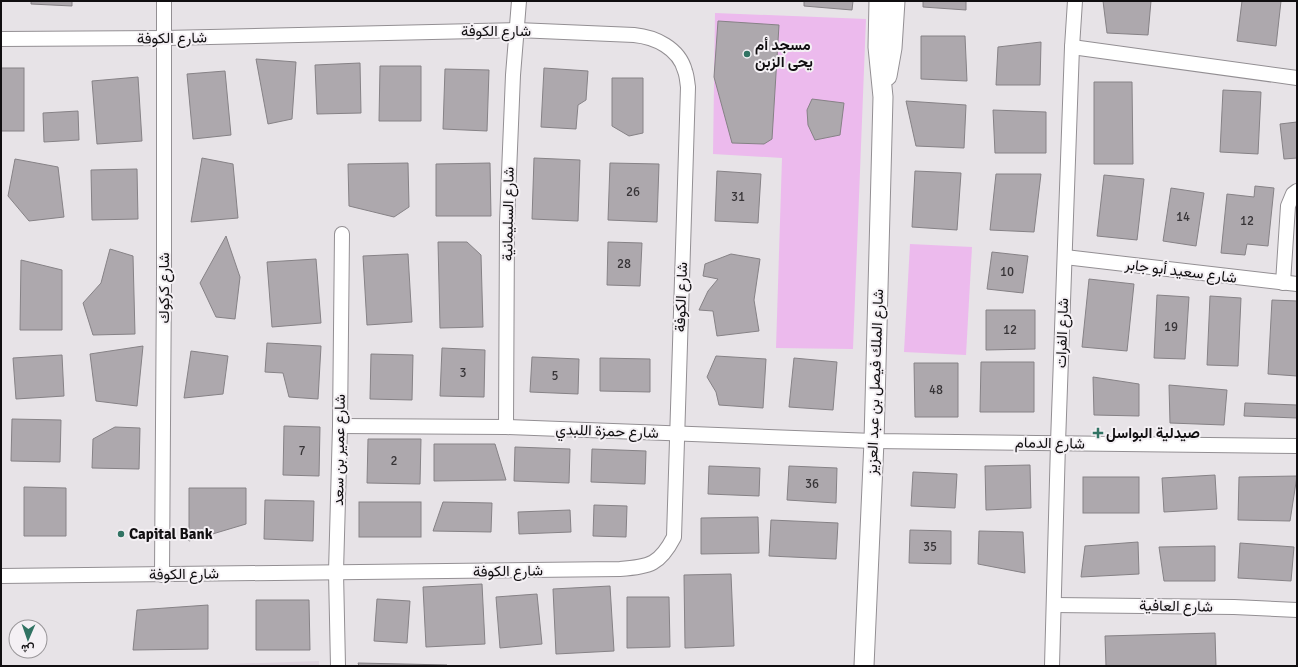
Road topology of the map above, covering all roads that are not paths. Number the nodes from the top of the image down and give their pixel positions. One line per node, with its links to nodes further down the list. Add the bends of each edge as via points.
1 (164, 1): 7 (street, شارع كركوك)
2 (519, 1): 6 (street, شارع السليمانية)
3 (879, 1): 11 (main road, شارع الملك فيصل بن عبد العزيز, via 878,47)
4 (895, 1): 11 (main road, شارع الملك فيصل بن عبد العزيز, via 892,48)
5 (1075, 1): 9 (street, شارع الفرات)
6 (517, 30): 7 (street, شارع الكوفة); 17 (street, شارع السليمانية, via 507,222); 18 (street, شارع الكوفة, via 645,36 668,47 685,70 688,86)
7 (164, 38): 8 (street, شارع الكوفة); 23 (street, شارع كركوك)
8 (1, 40)
9 (1072, 47): 10 (street); 14 (street, شارع الفرات)
10 (1297, 78)
11 (883, 97): 19 (main road, شارع الملك فيصل بن عبد العزيز)
12 (1297, 191): 15 (street, via 1288,206)
13 (342, 234): 16 (street, شارع عمير بن سعد)
14 (1065, 257): 15 (street, شارع سعيد أبو جابر); 20 (street, شارع الفرات)
15 (1290, 283)
16 (340, 426): 17 (street, شارع حمزة اللبدي); 22 (street, شارع عمير بن سعد)
17 (506, 427): 18 (street, شارع حمزة اللبدي)
18 (676, 434): 19 (street, شارع حمزة اللبدي); 22 (street, شارع الكوفة, via 674,537 667,551 657,561 639,568 620,570)
19 (874, 441): 20 (street, شارع الدمام); 28 (main road, شارع الملك فيصل بن عبد العزيز)
20 (1058, 443): 21 (street, شارع الدمام); 25 (street, شارع الفرات)
21 (1297, 446)
22 (336, 572): 23 (street, شارع الكوفة); 27 (street, شارع عمير بن سعد)
23 (162, 574): 24 (street, شارع الكوفة)
24 (1, 576)
25 (1054, 605): 26 (street, شارع العافية); 29 (street, شارع الفرات)
26 (1297, 610)
27 (338, 666)
28 (864, 666)
29 (1052, 666)

